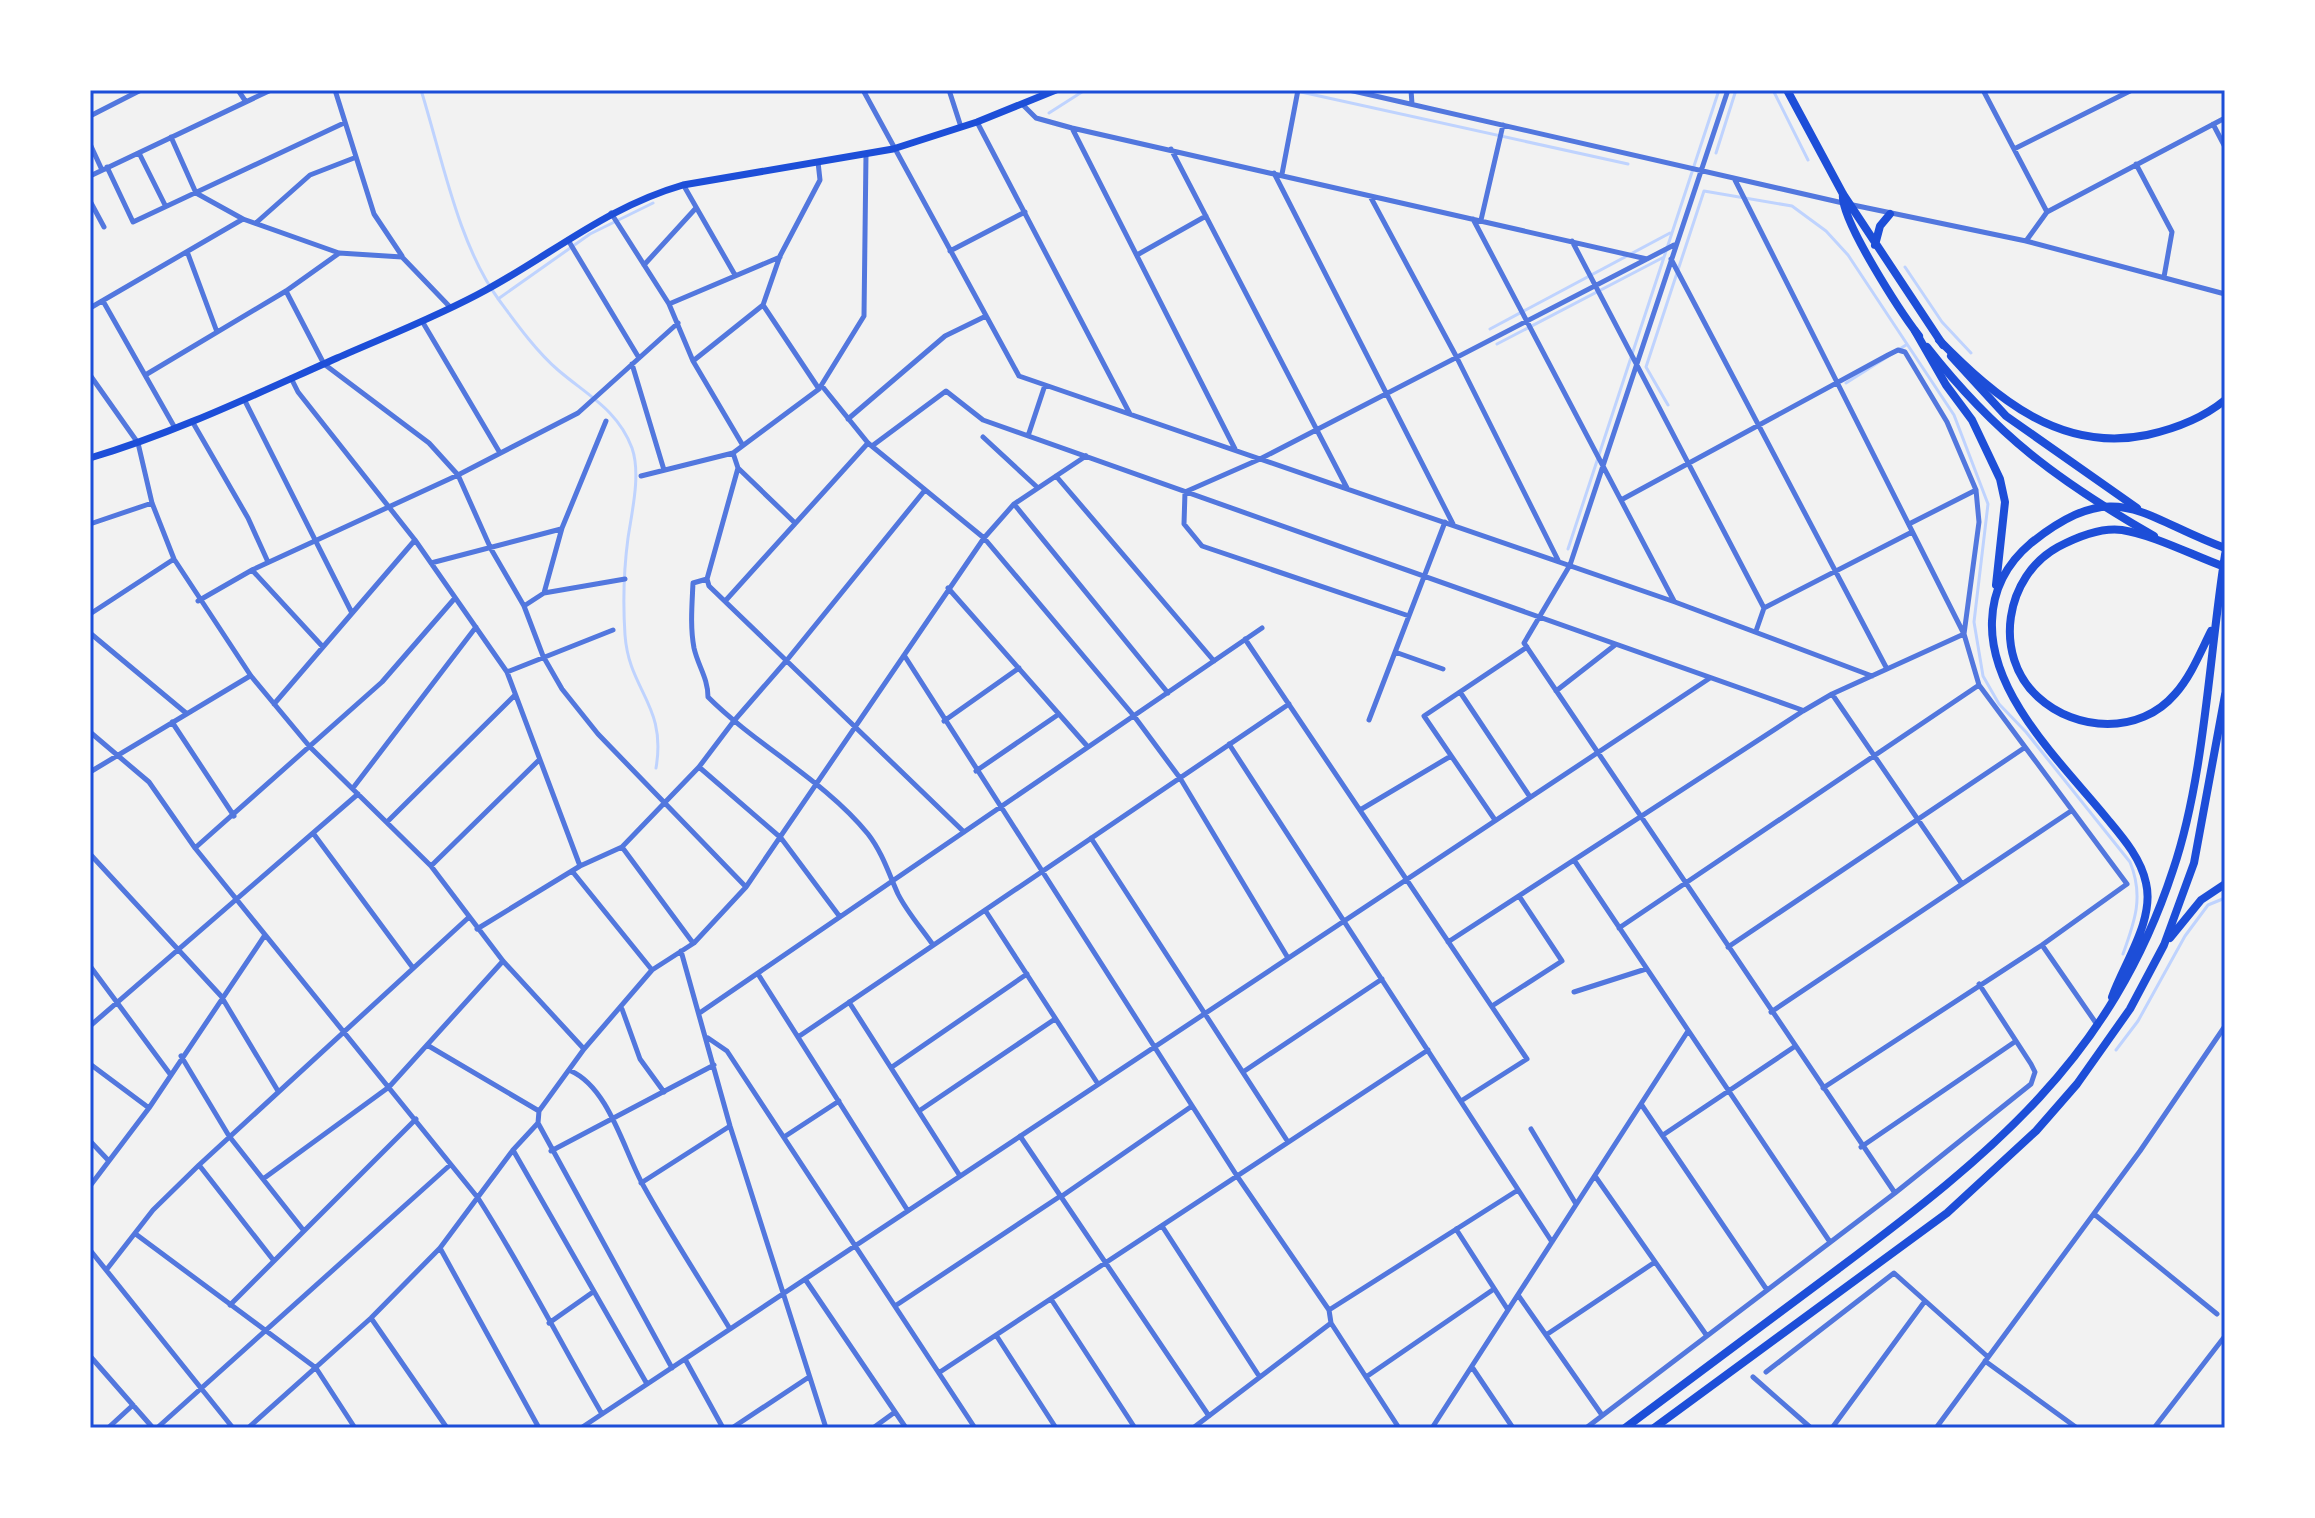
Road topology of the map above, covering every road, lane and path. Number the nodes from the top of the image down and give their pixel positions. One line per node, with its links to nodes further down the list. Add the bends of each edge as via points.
1 (141, 90): 21 (street)
2 (238, 90): 18 (street)
3 (271, 90): 18 (street)
4 (335, 90): 24 (street)
5 (863, 90): 33 (street)
6 (947, 90): 27 (street)
7 (1056, 90): 19 (main road)
8 (1298, 90): 43 (street)
9 (1349, 90): 17 (street)
10 (1387, 90): 17 (street)
11 (1411, 90): 20 (street)
12 (1728, 90): 41 (street)
13 (1787, 90): 49 (main road)
14 (1992, 90): 16 (street)
15 (2132, 90): 34 (street)
16 (1984, 92): 34 (street)
17 (1378, 97): 20 (street)
18 (246, 102): 29 (street)
19 (1022, 104): 23 (main road); 28 (street, via 1036,118)
20 (1412, 104): 26 (street)
21 (90, 116)
22 (2225, 118): 25 (street)
23 (977, 122): 27 (main road); 54 (street)
24 (344, 123): 37 (street); 47 (street)
25 (2213, 124): 31 (street); 39 (street)
26 (1503, 125): 41 (street); 60 (street)
27 (961, 128): 33 (main road)
28 (1072, 128): 32 (street); 72 (street)
29 (171, 137): 35 (street); 47 (street)
30 (90, 144): 40 (street)
31 (2225, 147)
32 (1170, 148): 42 (street); 57 (street)
33 (893, 149): 36 (main road); 68 (street)
34 (2014, 149): 55 (street)
35 (139, 153): 40 (street); 51 (street)
36 (866, 154): 38 (main road); 105 (street, via 864,316)
37 (354, 158): 61 (street, via 310,175); 73 (street, via 374,214)
38 (818, 162): 46 (main road); 71 (street, via 820,180)
39 (2136, 164): 55 (street); 78 (street, via 2172,232)
40 (104, 169): 44 (street); 51 (street, via 133,222)
41 (1699, 170): 45 (street); 66 (street)
42 (1273, 172): 43 (street); 106 (street)
43 (1282, 174): 48 (street)
44 (90, 176)
45 (1735, 180): 49 (street); 103 (street)
46 (683, 185): 52 (street); 53 (main road)
47 (196, 193): 51 (street); 58 (street)
48 (1370, 195): 59 (street); 94 (street)
49 (1845, 200): 56 (street); 67 (main road); 91 (main road, via 1868,257)
50 (90, 201): 62 (street)
51 (165, 205)
52 (696, 208): 76 (street); 77 (street)
53 (611, 212): 63 (main road); 76 (street)
54 (1025, 212): 68 (street); 109 (street)
55 (2047, 212): 65 (street)
56 (1890, 214): 65 (street); 67 (main road)
57 (1206, 216): 72 (street); 115 (street)
58 (243, 219): 61 (street); 70 (street)
59 (1473, 219): 60 (street); 89 (street)
60 (1481, 220): 64 (street)
61 (257, 222): 69 (street)
62 (104, 227)
63 (568, 239): 85 (main road); 95 (street)
64 (1572, 241): 75 (street); 79 (street)
65 (2026, 241): 78 (street)
66 (1675, 245): 74 (street); 75 (street)
67 (1875, 246): 93 (main road)
68 (950, 251): 87 (street)
69 (339, 253): 73 (street); 80 (street)
70 (188, 254): 82 (street); 92 (street)
71 (780, 256): 77 (street); 84 (street)
72 (1137, 256): 121 (street)
73 (402, 257): 85 (street)
74 (1671, 257): 97 (street); 113 (street)
75 (1648, 259): 79 (street)
76 (644, 265): 83 (street)
77 (735, 275): 83 (street)
78 (2164, 277): 81 (street)
79 (1595, 285): 89 (street); 97 (street)
80 (286, 291): 92 (street); 98 (street)
81 (2225, 294)
82 (103, 301): 86 (street); 100 (street)
83 (669, 304): 90 (street)
84 (763, 305): 96 (street); 105 (street)
85 (450, 307): 88 (main road)
86 (90, 308)
87 (986, 316): 104 (street, via 1019,376); 110 (street, via 945,336)
88 (421, 320): 98 (main road); 123 (street)
89 (1526, 320): 94 (street); 128 (street)
90 (678, 323): 95 (street); 96 (street)
91 (1915, 331): 143 (main road, via 2017,446); 171 (main road, via 1972,420 2000,479 2005,502)
92 (217, 332): 100 (street)
93 (1939, 340): 108 (main road, via 1985,387 2044,424 2080,437 2110,439 2162,431); 144 (main road, via 2006,416)
94 (1456, 356): 106 (street); 160 (street)
95 (639, 358): 99 (street)
96 (693, 361): 119 (street)
97 (1637, 363): 127 (street); 128 (street)
98 (324, 364): 102 (main road); 131 (street, via 429,443)
99 (632, 364): 123 (street, via 578,413); 130 (street)
100 (147, 374): 114 (street)
101 (90, 375): 118 (street)
102 (291, 378): 107 (main road); 142 (street)
103 (1837, 382): 113 (street); 137 (street, via 1898,350 1905,352 1947,422); 148 (street)
104 (1045, 385): 109 (street); 116 (street)
105 (820, 388): 110 (street); 119 (street)
106 (1388, 391): 115 (street); 149 (street)
107 (244, 399): 111 (main road); 153 (street)
108 (2225, 400)
109 (1130, 414): 121 (street)
110 (848, 419): 120 (street)
111 (192, 421): 114 (main road); 161 (street)
112 (606, 421): 150 (street)
113 (1758, 423): 127 (street); 166 (street)
114 (175, 428): 118 (main road)
115 (1317, 428): 126 (street); 135 (street)
116 (1028, 436): 120 (street, via 983,420 946,391); 124 (street)
117 (983, 437): 134 (street)
118 (138, 443): 125 (main road); 140 (street)
119 (742, 444): 122 (street)
120 (870, 445): 136 (street); 146 (street)
121 (1235, 450): 126 (street)
122 (733, 453): 129 (street); 130 (street)
123 (500, 454): 131 (street)
124 (1086, 456): 133 (street); 138 (street)
125 (90, 458)
126 (1260, 459): 135 (street); 138 (street)
127 (1691, 463): 139 (street); 178 (street)
128 (1605, 466): 139 (street); 163 (street)
129 (738, 468): 146 (street); 169 (street)
130 (664, 470): 132 (street)
131 (458, 475): 142 (street); 156 (street)
132 (641, 476)
133 (1056, 476): 134 (street); 198 (street)
134 (1038, 488): 141 (street)
135 (1347, 489): 145 (street)
136 (925, 490): 152 (street); 197 (street)
137 (1976, 490): 148 (street); 189 (street, via 1979,522)
138 (1185, 492): 167 (street); 181 (street, via 1184,524 1202,546)
139 (1621, 500): 176 (street)
140 (152, 503): 147 (street); 159 (street)
141 (1014, 504): 152 (street); 209 (street)
142 (387, 505): 153 (street); 154 (street)
143 (2101, 506): 144 (main road); 157 (main road); 171 (main road, via 2032,543)
144 (2137, 508): 155 (main road)
145 (1445, 522): 149 (street); 167 (street)
146 (795, 523): 174 (street)
147 (90, 524)
148 (1909, 524): 151 (street)
149 (1453, 525): 160 (street)
150 (562, 528): 156 (street); 172 (street)
151 (1913, 531): 166 (street); 189 (street)
152 (984, 538): 170 (street); 218 (street)
153 (316, 540): 161 (street); 179 (street)
154 (415, 540): 162 (street); 179 (street)
155 (2225, 548)
156 (491, 549): 162 (street); 177 (street)
157 (2178, 550): 164 (main road); 183 (main road, via 2122,530 2096,531 2050,551 2033,565 2017,591 2008,624 2016,663 2037,696 2065,716 2096,725 2125,723 2155,712 2174,696)
158 (2225, 555): 183 (main road)
159 (174, 559): 175 (street); 180 (street)
160 (1559, 561): 163 (street)
161 (268, 562): 165 (street)
162 (431, 563): 173 (street)
163 (1570, 565): 176 (street); 182 (street)
164 (2225, 567)
165 (252, 570): 175 (street); 192 (street)
166 (1836, 571): 178 (street); 201 (street)
167 (1424, 576): 181 (street); 182 (street)
168 (625, 579): 172 (street)
169 (707, 579): 174 (street); 222 (street, via 693,583 695,653 708,697)
170 (948, 588): 195 (street); 199 (street)
171 (1996, 589): 306 (main road, via 1992,644 2008,690 2127,843 2147,884 2148,905 2140,931)
172 (544, 593): 177 (street)
173 (455, 598): 184 (street); 226 (street, via 382,682)
174 (727, 599): 197 (street)
175 (198, 601): 203 (street)
176 (1675, 602): 187 (street)
177 (524, 606): 196 (street)
178 (1764, 608): 187 (street)
179 (352, 613): 192 (street)
180 (90, 614)
181 (1409, 616): 194 (street)
182 (1540, 618): 191 (street); 193 (street, via 1524,643)
183 (2214, 623): 306 (main road, via 2189,816 2151,928)
184 (476, 627): 202 (street); 239 (street)
185 (1262, 628): 190 (street)
186 (613, 630): 196 (street)
187 (1756, 631): 204 (street)
188 (90, 633): 216 (street)
189 (1964, 634): 201 (street); 206 (street)
190 (1245, 639): 198 (street); 214 (street)
191 (1616, 644): 205 (street); 207 (street)
192 (323, 647): 213 (street)
193 (1527, 647): 207 (street); 208 (street)
194 (1395, 652): 200 (street); 219 (street)
195 (904, 655): 220 (street); 223 (street)
196 (543, 656): 202 (street); 242 (street, via 598,734)
197 (787, 660): 222 (street); 223 (street)
198 (1214, 661): 209 (street)
199 (1019, 668): 217 (street); 220 (street)
200 (1443, 669)
201 (1887, 669): 204 (street)
202 (507, 672): 211 (street)
203 (251, 676): 213 (street); 216 (street)
204 (1872, 676): 210 (street)
205 (1710, 678): 215 (street); 229 (street)
206 (1979, 685): 228 (street); 232 (street)
207 (1556, 691): 229 (street)
208 (1460, 692): 231 (street, via 1424,716); 241 (street)
209 (1168, 693): 218 (street)
210 (1832, 694): 215 (street); 232 (street)
211 (515, 695): 233 (street); 250 (street)
212 (2225, 695): 282 (main road, via 2194,863)
213 (274, 704): 226 (street)
214 (1289, 704): 225 (street); 244 (street)
215 (1803, 711): 247 (street)
216 (186, 713): 221 (street)
217 (1059, 714): 227 (street); 235 (street)
218 (1134, 716): 227 (street); 237 (street)
219 (1369, 720)
220 (944, 721): 235 (street)
221 (172, 722): 230 (street); 246 (street)
222 (733, 722): 234 (street); 238 (street)
223 (855, 728): 238 (street); 251 (street)
224 (90, 732): 230 (street)
225 (1229, 744): 237 (street); 274 (street)
226 (310, 747): 239 (street); 246 (street)
227 (1088, 747): 243 (street)
228 (2024, 748): 245 (street); 249 (street)
229 (1597, 752): 241 (street); 247 (street)
230 (118, 755): 236 (street); 256 (street, via 149,782)
231 (1451, 756): 244 (street); 248 (street)
232 (1874, 756): 249 (street); 265 (street)
233 (540, 760): 259 (street); 260 (street)
234 (699, 767): 242 (street); 253 (street)
235 (976, 771): 243 (street)
236 (90, 772)
237 (1180, 778): 254 (street); 286 (street)
238 (817, 787): 253 (street); 264 (street, via 868,834)
239 (353, 788): 240 (street)
240 (358, 794): 250 (street); 252 (street)
241 (1530, 797): 248 (street)
242 (666, 801): 255 (street); 268 (street)
243 (1000, 808): 251 (street); 262 (street)
244 (1360, 810): 263 (street)
245 (2071, 811): 266 (street); 281 (street, via 2127,884)
246 (234, 816): 256 (street)
247 (1640, 817): 258 (street); 265 (street)
248 (1495, 820): 263 (street)
249 (1918, 820): 266 (street); 283 (street)
250 (387, 822): 259 (street)
251 (964, 832): 264 (street)
252 (313, 833): 270 (street); 289 (street)
253 (781, 838): 268 (street); 272 (street)
254 (1091, 838): 262 (street); 304 (street)
255 (622, 847): 260 (street); 279 (street)
256 (195, 848): 270 (street)
257 (90, 854): 284 (street)
258 (1574, 860): 269 (street); 275 (street)
259 (431, 866): 273 (street)
260 (580, 866): 261 (street)
261 (572, 871): 276 (street); 291 (street)
262 (1041, 872): 271 (street); 315 (street)
263 (1406, 879): 274 (street); 278 (street)
264 (895, 880): 272 (street); 280 (street, via 897,892)
265 (1685, 883): 275 (street); 283 (street)
266 (1962, 884): 303 (street)
267 (2225, 884): 282 (main road, via 2201,900)
268 (746, 887): 279 (street)
269 (1519, 896): 278 (street); 300 (street, via 1562,961)
270 (236, 900): 277 (street); 284 (street)
271 (985, 910): 280 (street); 293 (street)
272 (840, 917): 292 (street)
273 (468, 918): 276 (street); 289 (street)
274 (1344, 921): 286 (street); 294 (street)
275 (1619, 928): 290 (street)
276 (477, 929): 287 (street)
277 (265, 935): 297 (street); 309 (street)
278 (1448, 942): 300 (street)
279 (694, 943): 285 (street)
280 (933, 945): 298 (street)
281 (2042, 945): 295 (street); 306 (street)
282 (2164, 945): 445 (main road, via 2130,1009 2077,1084 1988,1179)
283 (1728, 947): 303 (street)
284 (176, 951): 297 (street); 299 (street)
285 (681, 951): 291 (street); 302 (street)
286 (1288, 958): 304 (street)
287 (503, 961): 314 (street); 317 (street)
288 (90, 966): 299 (street)
289 (413, 968): 309 (street)
290 (1646, 969): 296 (street); 310 (street)
291 (652, 970): 301 (street)
292 (758, 974): 302 (street); 312 (street)
293 (1027, 974): 305 (street); 322 (street)
294 (1382, 979): 318 (street); 324 (street)
295 (1979, 984): 313 (street); 328 (street)
296 (1574, 992)
297 (221, 996): 319 (street); 329 (street)
298 (849, 1002): 312 (street); 322 (street)
299 (115, 1004): 307 (street); 325 (street)
300 (1492, 1006): 333 (street, via 1527,1059)
301 (622, 1009): 317 (street); 331 (street, via 640,1059)
302 (701, 1012): 311 (street)
303 (1771, 1012): 316 (street)
304 (1205, 1013): 315 (street); 324 (street)
305 (1055, 1019): 326 (street); 338 (street)
306 (2102, 1023): 444 (main road, via 2029,1112 1935,1196)
307 (90, 1026)
308 (2225, 1026): 368 (street)
309 (344, 1031): 327 (street); 329 (street)
310 (1688, 1031): 330 (street); 334 (street)
311 (707, 1037): 321 (street); 347 (street, via 727,1051)
312 (798, 1037): 332 (street)
313 (2016, 1041): 350 (street); 363 (street, via 2035,1072 2031,1084)
314 (427, 1045): 327 (street); 337 (street)
315 (1154, 1047): 326 (street); 335 (street)
316 (1794, 1047): 328 (street); 330 (street)
317 (584, 1049): 323 (street)
318 (1428, 1050): 333 (street); 349 (street)
319 (181, 1056): 325 (street); 345 (street)
320 (90, 1064): 336 (street)
321 (714, 1065): 331 (street); 342 (street)
322 (892, 1067): 338 (street)
323 (571, 1071): 337 (street); 340 (street, via 581,1076)
324 (1243, 1072): 349 (street)
325 (170, 1074): 336 (street)
326 (1098, 1084): 346 (street)
327 (389, 1087): 339 (street); 359 (street)
328 (1823, 1088): 350 (street)
329 (278, 1091): 345 (street)
330 (1729, 1091): 344 (street); 374 (street)
331 (664, 1092): 340 (street)
332 (839, 1101): 347 (street); 367 (street)
333 (1461, 1101): 362 (street)
334 (1641, 1104): 344 (street); 358 (street)
335 (1192, 1106): 357 (street); 364 (street)
336 (149, 1108): 353 (street)
337 (539, 1111): 341 (street)
338 (919, 1111): 356 (street)
339 (416, 1119): 355 (street); 371 (street)
340 (614, 1119): 352 (street); 360 (street)
341 (538, 1123): 351 (street); 352 (street)
342 (730, 1126): 360 (street); 386 (street)
343 (1531, 1129): 366 (street)
344 (1663, 1135): 384 (street)
345 (229, 1136): 354 (street); 359 (street)
346 (1020, 1136): 356 (street); 364 (street)
347 (784, 1137): 375 (street)
348 (90, 1141): 353 (street)
349 (1288, 1142): 357 (street)
350 (1861, 1147): 363 (street)
351 (513, 1150): 365 (street); 385 (street)
352 (551, 1151): 409 (street)
353 (108, 1160): 361 (street)
354 (199, 1165): 372 (street, via 153,1210); 378 (street)
355 (450, 1165): 365 (street); 399 (street)
356 (960, 1176): 367 (street)
357 (1237, 1176): 369 (street); 392 (street)
358 (1595, 1176): 366 (street); 379 (street)
359 (263, 1179): 371 (street)
360 (641, 1183): 398 (street)
361 (90, 1186)
362 (1518, 1190): 370 (street); 373 (street)
363 (1895, 1193): 374 (street)
364 (1060, 1197): 380 (street); 391 (street)
365 (478, 1198): 376 (street); 396 (street, via 515,1255)
366 (1576, 1204): 373 (street)
367 (908, 1211): 375 (street)
368 (2093, 1214): 394 (street); 406 (street)
369 (1162, 1226): 380 (street); 412 (street)
370 (1456, 1229): 383 (street); 392 (street)
371 (304, 1231): 378 (street)
372 (137, 1235): 381 (street); 390 (street)
373 (1552, 1242): 387 (street)
374 (1830, 1242): 384 (street)
375 (856, 1246): 382 (street); 391 (street)
376 (440, 1248): 395 (street); 429 (street)
377 (90, 1250): 381 (street)
378 (274, 1261): 390 (street)
379 (1655, 1262): 401 (street); 402 (street)
380 (1104, 1264): 388 (street); 422 (street)
381 (107, 1269): 417 (street)
382 (805, 1279): 386 (street); 419 (street)
383 (1494, 1289): 393 (street); 414 (street)
384 (1767, 1290): 402 (street)
385 (593, 1292): 396 (street); 416 (street)
386 (783, 1294): 398 (street); 413 (street)
387 (1518, 1295): 393 (street); 401 (street)
388 (1051, 1299): 400 (street); 438 (street)
389 (1925, 1301): 406 (street); 411 (street, via 1894,1273); 447 (street)
390 (230, 1305): 399 (street)
391 (895, 1306): 410 (street)
392 (1329, 1310): 397 (street)
393 (1508, 1310): 407 (street)
394 (2217, 1314)
395 (371, 1318): 408 (street); 428 (street)
396 (549, 1323): 420 (street)
397 (1331, 1323): 412 (street); 414 (street)
398 (730, 1329): 405 (street)
399 (265, 1331): 408 (street); 417 (street)
400 (996, 1335): 410 (street); 437 (street)
401 (1546, 1335): 421 (street)
402 (1707, 1336): 421 (street)
403 (2225, 1336): 450 (street)
404 (90, 1356): 418 (street)
405 (685, 1359): 409 (street); 431 (street)
406 (1987, 1359): 448 (street); 449 (street)
407 (1472, 1367): 441 (street); 442 (street)
408 (316, 1368): 426 (street); 427 (street)
409 (672, 1368): 416 (street)
410 (940, 1372): 436 (street)
411 (1766, 1372)
412 (1259, 1376): 422 (street)
413 (809, 1377): 432 (street); 433 (street)
414 (1366, 1377): 440 (street)
415 (1753, 1377): 446 (street)
416 (647, 1384): 420 (street)
417 (200, 1390): 424 (street); 425 (street)
418 (133, 1405): 423 (street); 424 (street)
419 (895, 1412): 434 (street); 435 (street)
420 (602, 1414): 430 (street)
421 (1602, 1415): 443 (street)
422 (1209, 1416): 439 (street)
423 (108, 1428)
424 (155, 1428)
425 (233, 1428)
426 (248, 1428)
427 (355, 1428)
428 (447, 1428)
429 (539, 1428)
430 (581, 1428)
431 (723, 1428)
432 (732, 1428)
433 (826, 1428)
434 (873, 1428)
435 (906, 1428)
436 (975, 1428)
437 (1056, 1428)
438 (1135, 1428)
439 (1193, 1428)
440 (1399, 1428)
441 (1432, 1428)
442 (1513, 1428)
443 (1586, 1428)
444 (1625, 1428)
445 (1654, 1428)
446 (1811, 1428)
447 (1832, 1428)
448 (1936, 1428)
449 (2077, 1428)
450 (2154, 1428)

